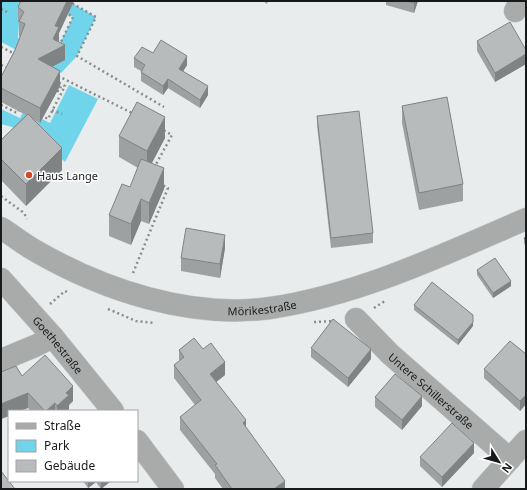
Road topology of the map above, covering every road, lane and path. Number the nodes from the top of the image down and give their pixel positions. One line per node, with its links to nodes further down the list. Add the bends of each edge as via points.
1 (68, 1): 18 (path, via 96,17 77,56)
2 (1, 9): 4 (path)
3 (61, 10): 6 (path, via 73,17)
4 (7, 12)
5 (1, 47): 7 (path)
6 (56, 51)
7 (10, 52): 8 (path); 9 (path)
8 (16, 55)
9 (14, 58)
10 (11, 63): 11 (path, via 8,69)
11 (1, 65)
12 (55, 75): 22 (path)
13 (53, 79): 14 (path)
14 (62, 84): 15 (path); 19 (path, via 65,86)
15 (57, 91)
16 (1, 105): 17 (path, via 17,114)
17 (22, 105)
18 (164, 107)
19 (52, 110): 20 (path, via 48,118); 21 (path)
20 (34, 111)
21 (62, 114)
22 (136, 115)
23 (160, 128): 24 (path, via 172,135)
24 (153, 170)
25 (161, 185): 31 (path, via 168,188)
26 (1, 196): 27 (path)
27 (24, 213)
28 (526, 219): 29 (street, Mörikestraße, via 448,253 368,283 270,308 240,310 193,307 124,291 34,250)
29 (1, 228)
30 (1, 279): 33 (street, Goethestraße)
31 (130, 280)
32 (356, 319): 38 (street, Untere Schillerstraße, via 390,354)
33 (53, 337): 34 (street); 35 (street, Goethestraße)
34 (1, 360)
35 (112, 410)
36 (526, 441): 38 (street)
37 (138, 442): 39 (street)
38 (510, 459): 40 (street)
39 (173, 489)
40 (484, 489)

